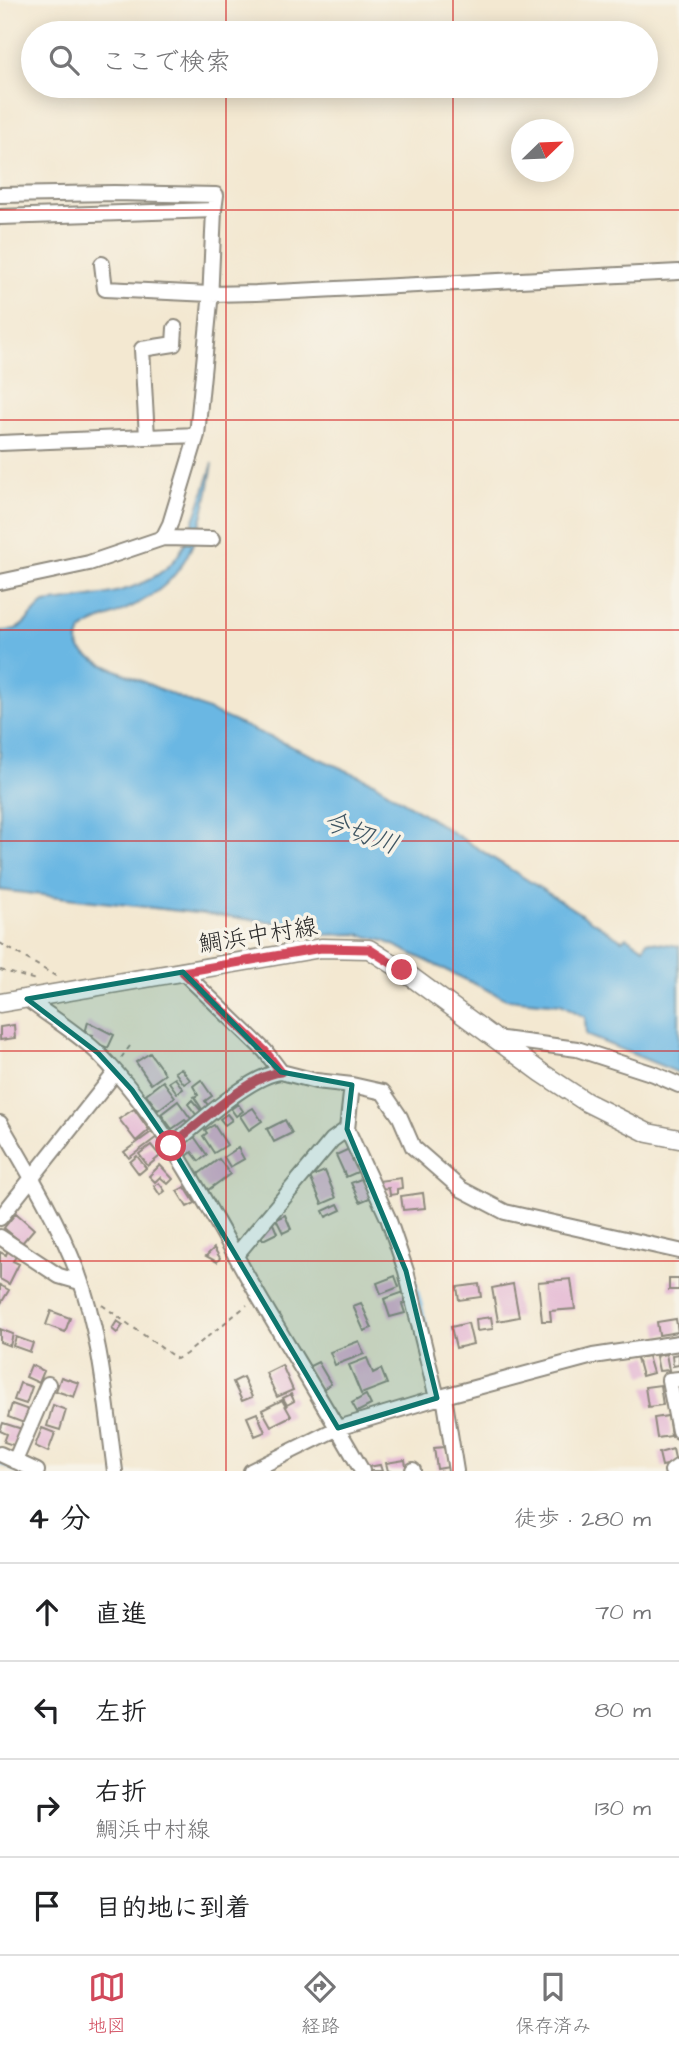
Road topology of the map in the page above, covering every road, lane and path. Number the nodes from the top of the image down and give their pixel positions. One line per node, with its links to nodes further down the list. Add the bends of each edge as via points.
1 (0, 195): 2 (street, via 216,195)
2 (214, 210): 3 (street); 6 (street)
3 (0, 217)
4 (103, 264): 6 (street, via 105,289)
5 (679, 272): 6 (street)
6 (210, 294): 8 (street)
7 (176, 328): 9 (street, via 174,344 142,349)
8 (197, 435): 9 (street); 11 (street)
9 (147, 437): 10 (street)
10 (0, 443)
11 (163, 538): 12 (street); 13 (street, via 89,563)
12 (212, 539)
13 (0, 582)
14 (0, 943): 17 (path, via 60,978)
15 (0, 970): 17 (path, via 31,977)
16 (183, 972): 17 (main road, 鯛浜中村線); 20 (main road, 鯛浜中村線, via 321,948 369,949); 23 (street)
17 (63, 992): 18 (main road, 鯛浜中村線)
18 (27, 999): 19 (main road, 鯛浜中村線); 22 (street, via 98,1053)
19 (0, 1003)
20 (495, 1038): 25 (street, via 577,1049); 28 (main road, 鯛浜中村線, via 586,1102 648,1133)
21 (133, 1042): 22 (path)
22 (113, 1071): 29 (street); 30 (street)
23 (281, 1072): 24 (street); 29 (street, via 268,1073 236,1094)
24 (352, 1085): 27 (street); 33 (street, via 383,1092 400,1116 412,1147 461,1189 505,1212)
25 (679, 1085)
26 (0, 1123): 30 (street)
27 (347, 1129): 34 (street, via 332,1140); 40 (street, via 388,1218)
28 (679, 1139)
29 (171, 1146): 34 (street)
30 (32, 1177): 31 (street); 35 (street)
31 (2, 1212)
32 (0, 1237): 35 (street)
33 (679, 1251)
34 (236, 1255): 36 (street)
35 (82, 1287): 36 (path, via 177,1359); 47 (street, via 101,1365)
36 (258, 1296): 41 (street)
37 (679, 1343): 40 (street, via 593,1356)
38 (679, 1379): 42 (street, via 669,1380)
39 (42, 1391): 44 (street)
40 (440, 1397): 41 (street); 50 (street)
41 (338, 1428): 48 (street); 49 (street)
42 (679, 1431)
43 (0, 1454): 44 (street)
44 (15, 1461): 46 (street)
45 (679, 1466): 51 (street)
46 (37, 1471)
47 (115, 1471)
48 (251, 1471)
49 (362, 1471)
50 (456, 1471)
51 (672, 1471)

